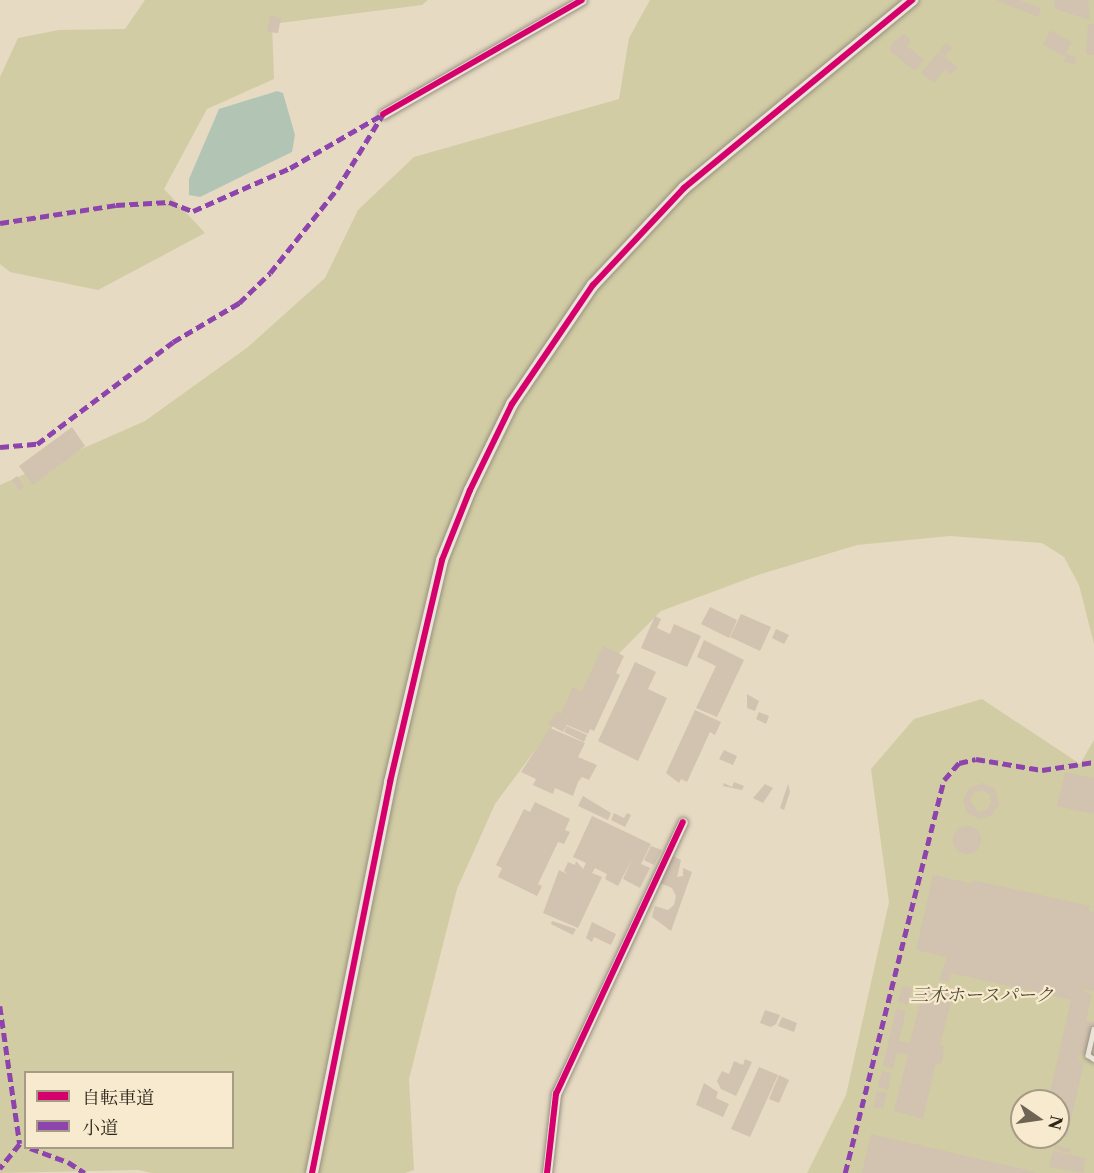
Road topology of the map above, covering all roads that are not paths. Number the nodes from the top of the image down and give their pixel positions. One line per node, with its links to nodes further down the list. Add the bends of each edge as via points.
1 (582, 0): 3 (street)
2 (912, 0): 7 (street, via 684,188 594,285 512,404 470,490 442,560 390,782)
3 (383, 114)
4 (683, 822): 8 (street, via 556,1094)
5 (1094, 1029): 6 (lane, via 1088,1055)
6 (1094, 1059)
7 (312, 1173)
8 (548, 1173)

